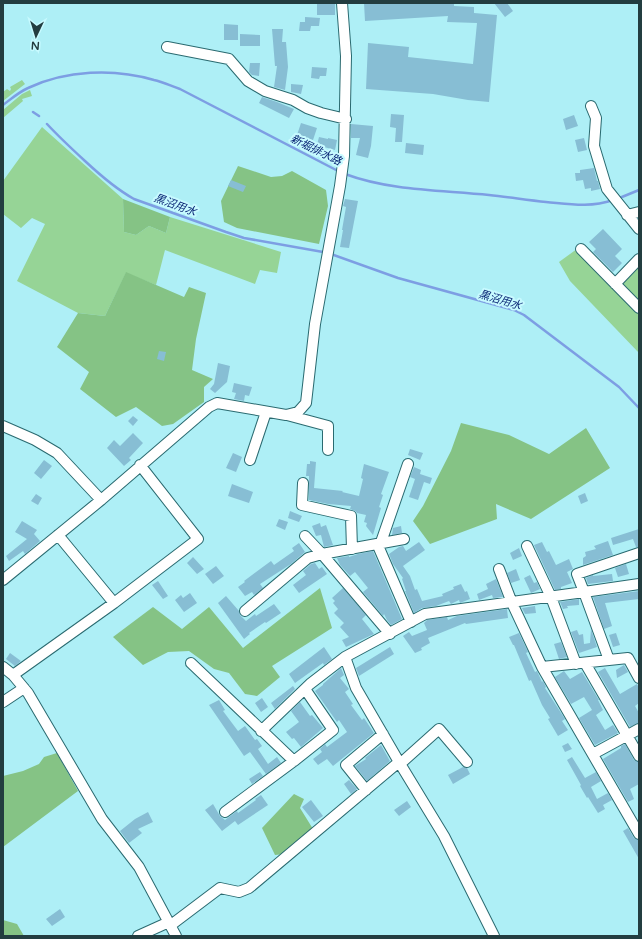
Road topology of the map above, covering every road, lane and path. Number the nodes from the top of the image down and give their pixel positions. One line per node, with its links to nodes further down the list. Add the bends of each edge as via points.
1 (342, 3): 4 (street, via 346,56)
2 (167, 47): 4 (street, via 229,59 248,81 265,91 321,113)
3 (591, 106): 5 (street, via 596,118 594,146 607,189)
4 (346, 119): 13 (street, via 340,186 315,324 306,403 298,412)
5 (624, 211): 6 (street); 7 (street)
6 (639, 212)
7 (639, 229)
8 (581, 249): 10 (street)
9 (638, 263): 10 (street)
10 (615, 284): 11 (street)
11 (639, 308)
12 (266, 412): 13 (street); 16 (street); 18 (street, via 217,403)
13 (286, 415): 15 (street, via 328,426)
14 (3, 426): 20 (street, via 57,453)
15 (328, 450)
16 (250, 460)
17 (408, 464): 24 (street)
18 (140, 466): 20 (street); 34 (street, via 198,539)
19 (303, 483): 26 (street, via 302,505 351,516)
20 (101, 500): 21 (street)
21 (58, 535): 30 (street); 34 (street)
22 (304, 536): 28 (street)
23 (404, 539): 24 (street)
24 (380, 544): 26 (street); 37 (street, via 379,548)
25 (527, 546): 33 (street)
26 (352, 549): 28 (street)
27 (639, 553): 32 (street, via 577,574)
28 (322, 554): 36 (street, via 308,558); 38 (street)
29 (499, 569): 35 (street)
30 (3, 580)
31 (639, 584): 32 (street)
32 (584, 592): 33 (street); 40 (street)
33 (551, 597): 35 (street); 42 (street)
34 (114, 603): 45 (street)
35 (512, 603): 37 (street, via 425,614); 44 (street)
36 (245, 611)
37 (411, 622): 38 (street)
38 (390, 634): 39 (street)
39 (345, 658): 48 (street); 52 (street, via 356,688)
40 (608, 660): 42 (street); 46 (street, via 628,658)
41 (191, 663): 51 (street)
42 (580, 663): 44 (street); 53 (street)
43 (3, 667): 45 (street)
44 (542, 667): 54 (street)
45 (13, 675): 47 (street)
46 (639, 678)
47 (24, 688): 49 (street); 62 (street, via 102,819 139,867)
48 (305, 689): 51 (street); 56 (street, via 333,730)
49 (3, 702)
50 (639, 728): 53 (street)
51 (261, 731): 56 (street)
52 (383, 734): 58 (street); 59 (street, via 346,765)
53 (627, 735): 54 (street); 55 (street)
54 (593, 754): 61 (street)
55 (639, 756)
56 (294, 761): 60 (street)
57 (467, 762): 58 (street, via 439,729)
58 (399, 763): 59 (street); 65 (street, via 444,836)
59 (366, 790): 62 (street, via 249,888 239,892 220,888)
60 (226, 812)
61 (639, 834)
62 (170, 924): 63 (street); 64 (street)
63 (138, 936)
64 (176, 936)
65 (494, 936)

